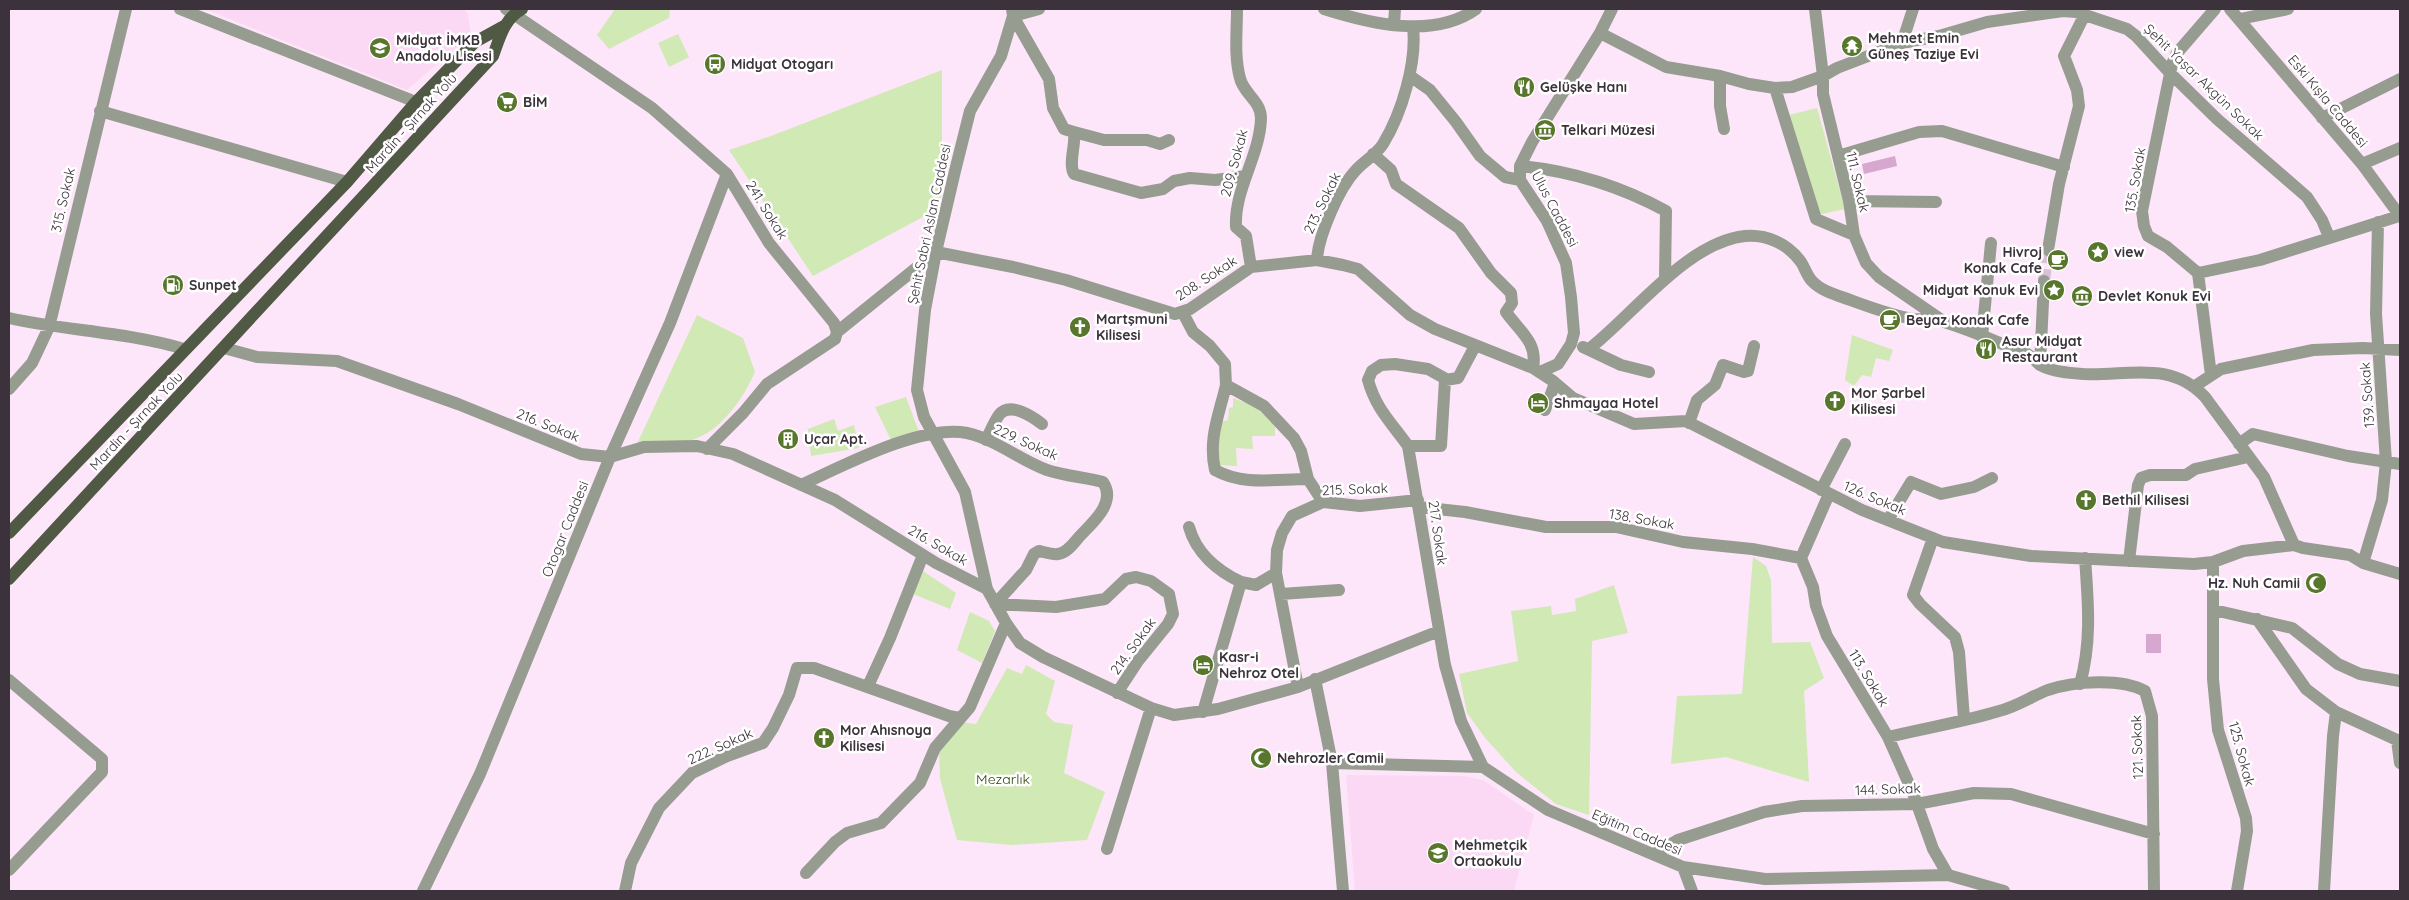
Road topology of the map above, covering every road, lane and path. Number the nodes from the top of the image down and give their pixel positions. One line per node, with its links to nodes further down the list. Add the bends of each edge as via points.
1 (126, 9): 32 (street, 315. Sokak)
2 (180, 9): 31 (street)
3 (1039, 9): 15 (street)
4 (1237, 9): 44 (street, 209. Sokak, via 1240,80 1257,102 1261,118)
5 (1324, 9): 16 (street)
6 (1395, 9): 20 (street)
7 (1476, 9): 22 (street, via 1454,21)
8 (1612, 9): 23 (street, Ulus Caddesi)
9 (1815, 9): 28 (street, 111. Sokak)
10 (1914, 9): 24 (street)
11 (2215, 9): 25 (street, 135. Sokak, via 2177,53)
12 (2230, 9): 19 (street, Eski Kışla Caddesi)
13 (2288, 9): 19 (street)
14 (514, 10): 21 (main road); 43 (street, 241. Sokak, via 652,108)
15 (1013, 12): 35 (street, via 1049,79 1053,108 1064,128); 55 (street, Şehit Sabri Aslan Caddesi, via 1001,56 970,111)
16 (1361, 14): 20 (street)
17 (2003, 14): 18 (street, Şehit Yaşar Akgün Sokak, via 2062,11); 24 (street, Şehit Yaşar Akgün Sokak, via 1939,36)
18 (2085, 14): 25 (street, Şehit Yaşar Akgün Sokak, via 2127,29); 42 (street, via 2064,56 2077,90 2079,106)
19 (2240, 19): 33 (street, Eski Kışla Caddesi)
20 (1394, 24): 22 (street)
21 (504, 26): 31 (main road, Mardin - Şırnak Yolu, via 475,42); 70 (main road, Mardin - Şırnak Yolu, via 493,56)
22 (1418, 26): 26 (street, 213. Sokak)
23 (1600, 32): 27 (street, via 1666,67); 41 (street, Ulus Caddesi)
24 (1902, 43): 28 (street, Şehit Yaşar Akgün Sokak)
25 (2169, 72): 52 (street, Şehit Yaşar Akgün Sokak, via 2217,119 2307,197 2322,220); 58 (street, 135. Sokak, via 2142,211 2144,226 2148,236)
26 (1410, 76): 38 (street, 213. Sokak, via 1394,121 1382,145); 45 (street, via 1430,90 1480,156 1505,177)
27 (1720, 76): 30 (street); 34 (street)
28 (1823, 76): 30 (street, Şehit Yaşar Akgün Sokak, via 1792,87); 39 (street, 111. Sokak, via 1823,94)
29 (2400, 79): 33 (street)
30 (1776, 88): 51 (street, via 1816,219)
31 (416, 102): 46 (main road, Mardin - Şırnak Yolu)
32 (100, 111): 46 (street); 64 (street, 315. Sokak)
33 (2322, 118): 40 (street, Eski Kışla Caddesi)
34 (1724, 129)
35 (1074, 132): 36 (street, via 1104,140 1147,140 1160,144); 44 (street, via 1074,174 1134,192 1163,189 1174,181 1190,178 1215,180)
36 (1169, 140)
37 (2400, 148): 40 (street)
38 (1373, 154): 56 (street, 213. Sokak, via 1355,170 1345,186 1318,245); 76 (street, via 1391,170 1396,184 1459,228 1491,273 1506,286 1512,303 1506,312 1530,343)
39 (1838, 156): 42 (street, via 1919,132 1942,131); 47 (street, 111. Sokak)
40 (2362, 164): 49 (street, Eski Kışla Caddesi)
41 (1520, 166): 45 (street, Ulus Caddesi); 59 (street, via 1552,169 1600,182 1666,211)
42 (2064, 168): 54 (street)
43 (727, 174): 65 (street, 241. Sokak, via 769,244 834,323); 94 (street, Otogar Caddesi, via 670,323)
44 (1246, 176): 57 (street, 209. Sokak, via 1236,227 1246,236)
45 (1520, 180): 67 (street, Ulus Caddesi, via 1546,221 1566,264 1574,333)
46 (347, 182): 71 (main road, Mardin - Şırnak Yolu)
47 (1849, 201): 48 (street); 51 (street, 111. Sokak)
48 (1936, 202)
49 (2400, 216): 50 (street)
50 (2378, 222): 52 (street); 73 (street, 139. Sokak, via 2376,314)
51 (1854, 235): 63 (street, 111. Sokak, via 1872,271)
52 (2328, 237): 58 (street, via 2260,260)
53 (1991, 244): 66 (street)
54 (2048, 250)
55 (936, 252): 61 (street, 208. Sokak, via 1031,271 1175,314); 65 (street); 87 (street, Şehit Sabri Aslan Caddesi, via 924,318 917,390 924,417)
56 (1317, 260): 57 (street, 208. Sokak); 68 (street, 208. Sokak, via 1358,269 1410,315 1435,330)
57 (1251, 267): 61 (street, 208. Sokak)
58 (2198, 273): 78 (street)
59 (1665, 279): 63 (street, via 1704,251 1733,238 1756,236 1781,244 1801,262 1812,281 1825,290 1913,319); 72 (street)
60 (2044, 281): 75 (street)
61 (1183, 313): 81 (street, via 1193,332 1225,364)
62 (9, 318): 64 (street)
63 (1943, 322): 66 (street)
64 (49, 327): 71 (street, via 149,339); 83 (street, 315. Sokak, via 32,363)
65 (837, 332): 92 (street, via 835,339 821,350 767,384)
66 (1982, 337): 75 (street, via 2028,354)
67 (1572, 342): 72 (street); 76 (street, via 1558,364)
68 (1475, 346): 76 (street, 126. Sokak); 79 (street, via 1458,378)
69 (1754, 346): 85 (street, via 1748,370 1744,372 1723,365 1715,385 1697,400)
70 (224, 348): 94 (street, 216. Sokak, via 257,357 338,362 458,404 581,454); 116 (main road, Mardin - Şırnak Yolu)
71 (184, 349): 105 (main road, Mardin - Şırnak Yolu)
72 (1589, 350): 77 (street, via 1621,365)
73 (2379, 350): 74 (street); 78 (street, via 2313,350 2221,369); 95 (street, 139. Sokak)
74 (2400, 350)
75 (2040, 365): 82 (street, via 2062,372 2086,374 2162,374 2184,379)
76 (1536, 370): 80 (street, 126. Sokak)
77 (1650, 372)
78 (2211, 375): 82 (street)
79 (1446, 379): 91 (street, via 1441,446); 91 (street, via 1428,369 1395,364 1382,365 1372,371 1368,380 1372,393 1384,417)
80 (1555, 383): 84 (street); 85 (street, 126. Sokak, via 1573,398 1634,424 1671,420)
81 (1226, 385): 98 (street, via 1264,406 1294,438); 98 (street, via 1214,428 1212,458 1215,470 1243,481)
82 (2195, 386): 90 (street)
83 (9, 389)
84 (1545, 410)
85 (1689, 423): 100 (street, 126. Sokak)
86 (1042, 424): 88 (street, via 1026,412 1007,410 1000,413)
87 (934, 434): 88 (street, 229. Sokak, via 968,434); 99 (street, 229. Sokak, via 907,440); 118 (street, Şehit Sabri Aslan Caddesi, via 965,492)
88 (986, 440): 121 (street, 229. Sokak, via 1046,469 1103,482 1107,488 1107,499 1099,516 1067,549 1058,554 1039,551 1034,554 1026,570)
89 (1845, 444): 100 (street)
90 (2240, 444): 93 (street); 95 (street, via 2253,434)
91 (1408, 446): 102 (street, 217. Sokak)
92 (707, 448): 94 (street, 216. Sokak, via 644,447); 99 (street, 216. Sokak, via 733,454)
93 (2248, 456): 107 (street, via 2264,478); 111 (street, via 2195,469 2186,475 2141,478)
94 (610, 457): 150 (street, Otogar Caddesi, via 480,774)
95 (2386, 462): 96 (street); 113 (street, 139. Sokak, via 2382,500)
96 (2400, 464)
97 (1992, 478): 103 (street, via 1974,487 1941,494 1908,483)
98 (1308, 479): 101 (street)
99 (801, 485): 108 (street, 216. Sokak, via 835,500)
100 (1825, 492): 103 (street, 126. Sokak); 109 (street)
101 (1323, 502): 102 (street, 215. Sokak, via 1360,506); 114 (street, 215. Sokak, via 1292,516 1277,550)
102 (1418, 504): 109 (street, 138. Sokak, via 1546,527 1616,527 1683,542); 125 (street, 217. Sokak)
103 (1888, 520): 106 (street, 126. Sokak)
104 (1189, 527): 117 (street, via 1192,539 1215,568)
105 (9, 533)
106 (1933, 538): 110 (street, 126. Sokak, via 2030,556); 137 (street, via 1913,594 1955,637)
107 (2294, 544): 112 (street, 126. Sokak, via 2243,551); 113 (street, via 2350,555)
108 (923, 555): 118 (street, 216. Sokak); 130 (street)
109 (1801, 558): 138 (street, 113. Sokak, via 1827,636)
110 (2085, 558): 111 (street, 126. Sokak); 129 (street, via 2089,621 2087,660)
111 (2129, 561): 112 (street, 126. Sokak)
112 (2213, 562): 122 (street, 125. Sokak)
113 (2363, 563): 115 (street)
114 (1276, 574): 117 (street, via 1256,585); 120 (street, 215. Sokak)
115 (2400, 574)
116 (9, 579)
117 (1241, 582): 134 (street)
118 (987, 589): 121 (street, Şehit Sabri Aslan Caddesi)
119 (1339, 590): 120 (street)
120 (1280, 594): 131 (street, 215. Sokak)
121 (996, 604): 124 (street, Şehit Sabri Aslan Caddesi); 132 (street, 214. Sokak, via 1056,607 1105,599 1126,579 1136,577 1151,581 1169,594 1173,614 1168,624)
122 (2214, 610): 123 (street); 156 (street, 125. Sokak, via 2213,679 2218,730 2246,818 2247,831)
123 (2257, 619): 128 (street, via 2292,628 2338,664 2360,674); 135 (street, via 2306,689)
124 (1006, 623): 132 (street, Şehit Sabri Aslan Caddesi, via 1020,643); 136 (street, via 970,707)
125 (1439, 631): 126 (street, Şehit Sabri Aslan Caddesi); 141 (street, 217. Sokak, via 1444,665 1461,721)
126 (1315, 679): 131 (street, Şehit Sabri Aslan Caddesi); 139 (street)
127 (9, 680): 147 (street, via 102,759 103,766 102,772)
128 (2400, 681)
129 (2080, 684): 137 (street, 121. Sokak, via 2049,689 2001,711); 143 (street, 121. Sokak, via 2117,682 2145,691 2152,716)
130 (868, 686): 136 (street, 222. Sokak); 151 (street, 222. Sokak, via 814,668 798,668 789,695 763,743 692,773 659,808 630,863)
131 (1298, 687): 134 (street, Şehit Sabri Aslan Caddesi)
132 (1117, 693): 133 (street, Şehit Sabri Aslan Caddesi)
133 (1151, 708): 134 (street, Şehit Sabri Aslan Caddesi, via 1174,715); 144 (street)
134 (1203, 712)
135 (2336, 712): 140 (street, via 2397,740); 157 (street)
136 (960, 718): 148 (street, via 935,748 920,783 881,823 847,833)
137 (1964, 719): 138 (street, 121. Sokak)
138 (1888, 737): 142 (street, 113. Sokak)
139 (1332, 763): 141 (street); 152 (street)
140 (2400, 763)
141 (1483, 767): 145 (street, Eğitim Caddesi, via 1548,810)
142 (1917, 804): 143 (street, 144. Sokak, via 1974,793 2012,794); 145 (street, 144. Sokak, via 1802,806 1764,812 1678,840); 149 (street, 113. Sokak, via 1933,849)
143 (2154, 834): 155 (street, 121. Sokak)
144 (1107, 849)
145 (1654, 854): 146 (street, Eğitim Caddesi)
146 (1683, 867): 149 (street, Eğitim Caddesi, via 1765,879); 153 (street)
147 (9, 870)
148 (806, 873)
149 (1948, 875): 154 (street, Eğitim Caddesi)
150 (423, 891)
151 (626, 891)
152 (1343, 891)
153 (1692, 891)
154 (2004, 891)
155 (2154, 891)
156 (2237, 891)
157 (2324, 891)

